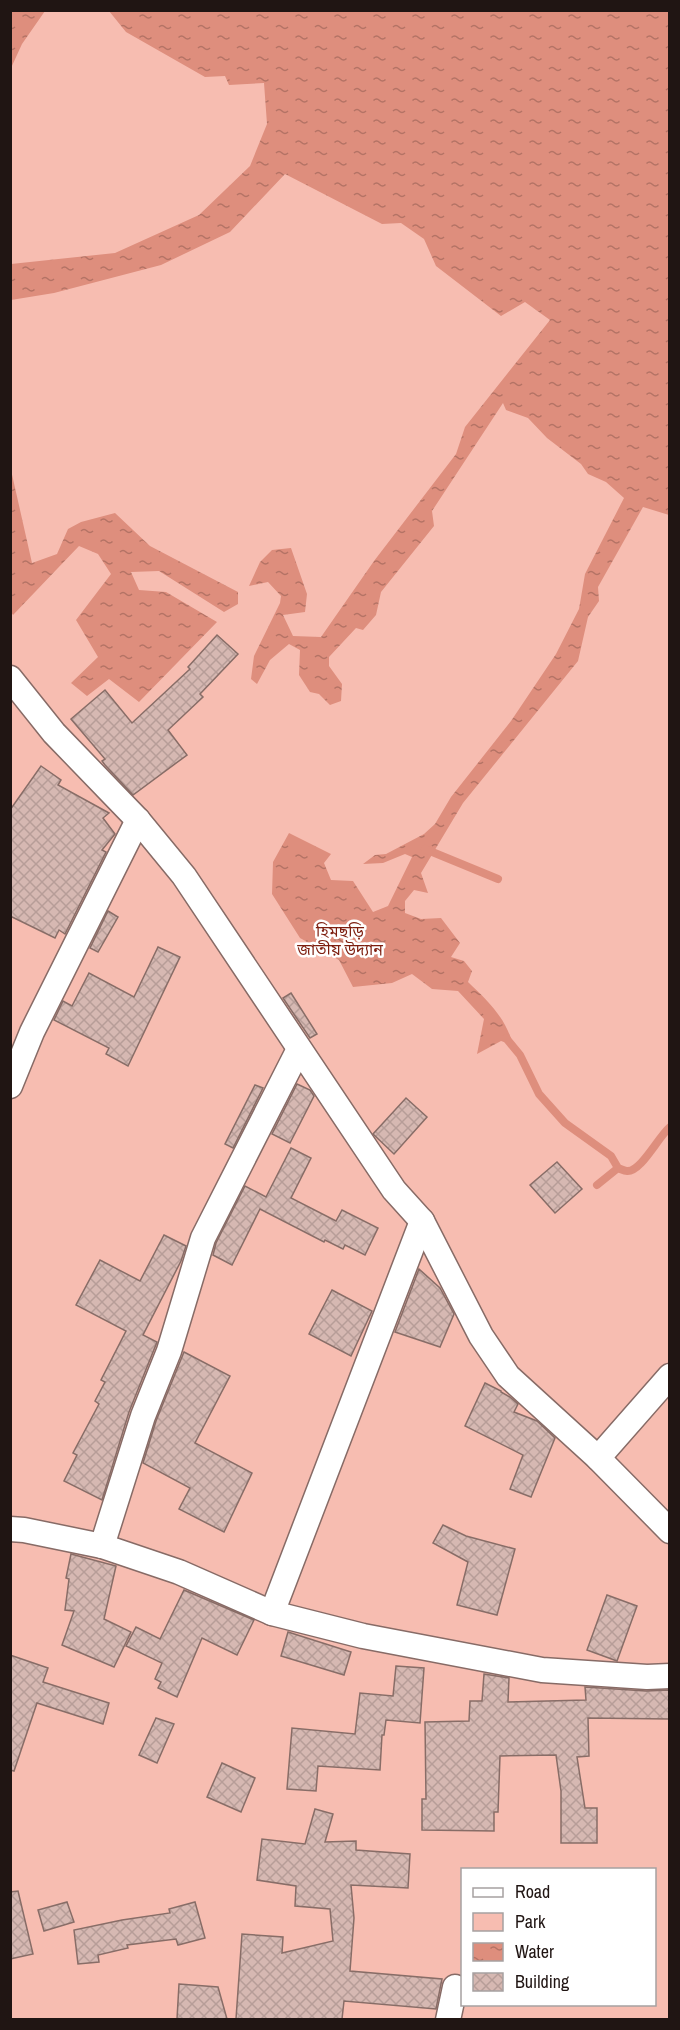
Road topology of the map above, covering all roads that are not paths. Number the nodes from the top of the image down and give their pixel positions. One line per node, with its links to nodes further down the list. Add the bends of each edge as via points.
1 (10, 678): 2 (street, via 54,733)
2 (138, 820): 3 (street, via 184,876); 4 (street, via 32,1032)
3 (299, 1049): 5 (street, via 394,1190); 10 (street, via 203,1238)
4 (10, 1086)
5 (422, 1221): 7 (street, via 481,1336 508,1376); 11 (street)
6 (669, 1376): 7 (street)
7 (598, 1458): 9 (street)
8 (10, 1529): 10 (street)
9 (669, 1531)
10 (102, 1546): 11 (street, via 179,1572)
11 (272, 1613): 12 (street, via 363,1636 542,1670)
12 (669, 1676)
13 (455, 1988): 14 (street)
14 (448, 2019)

